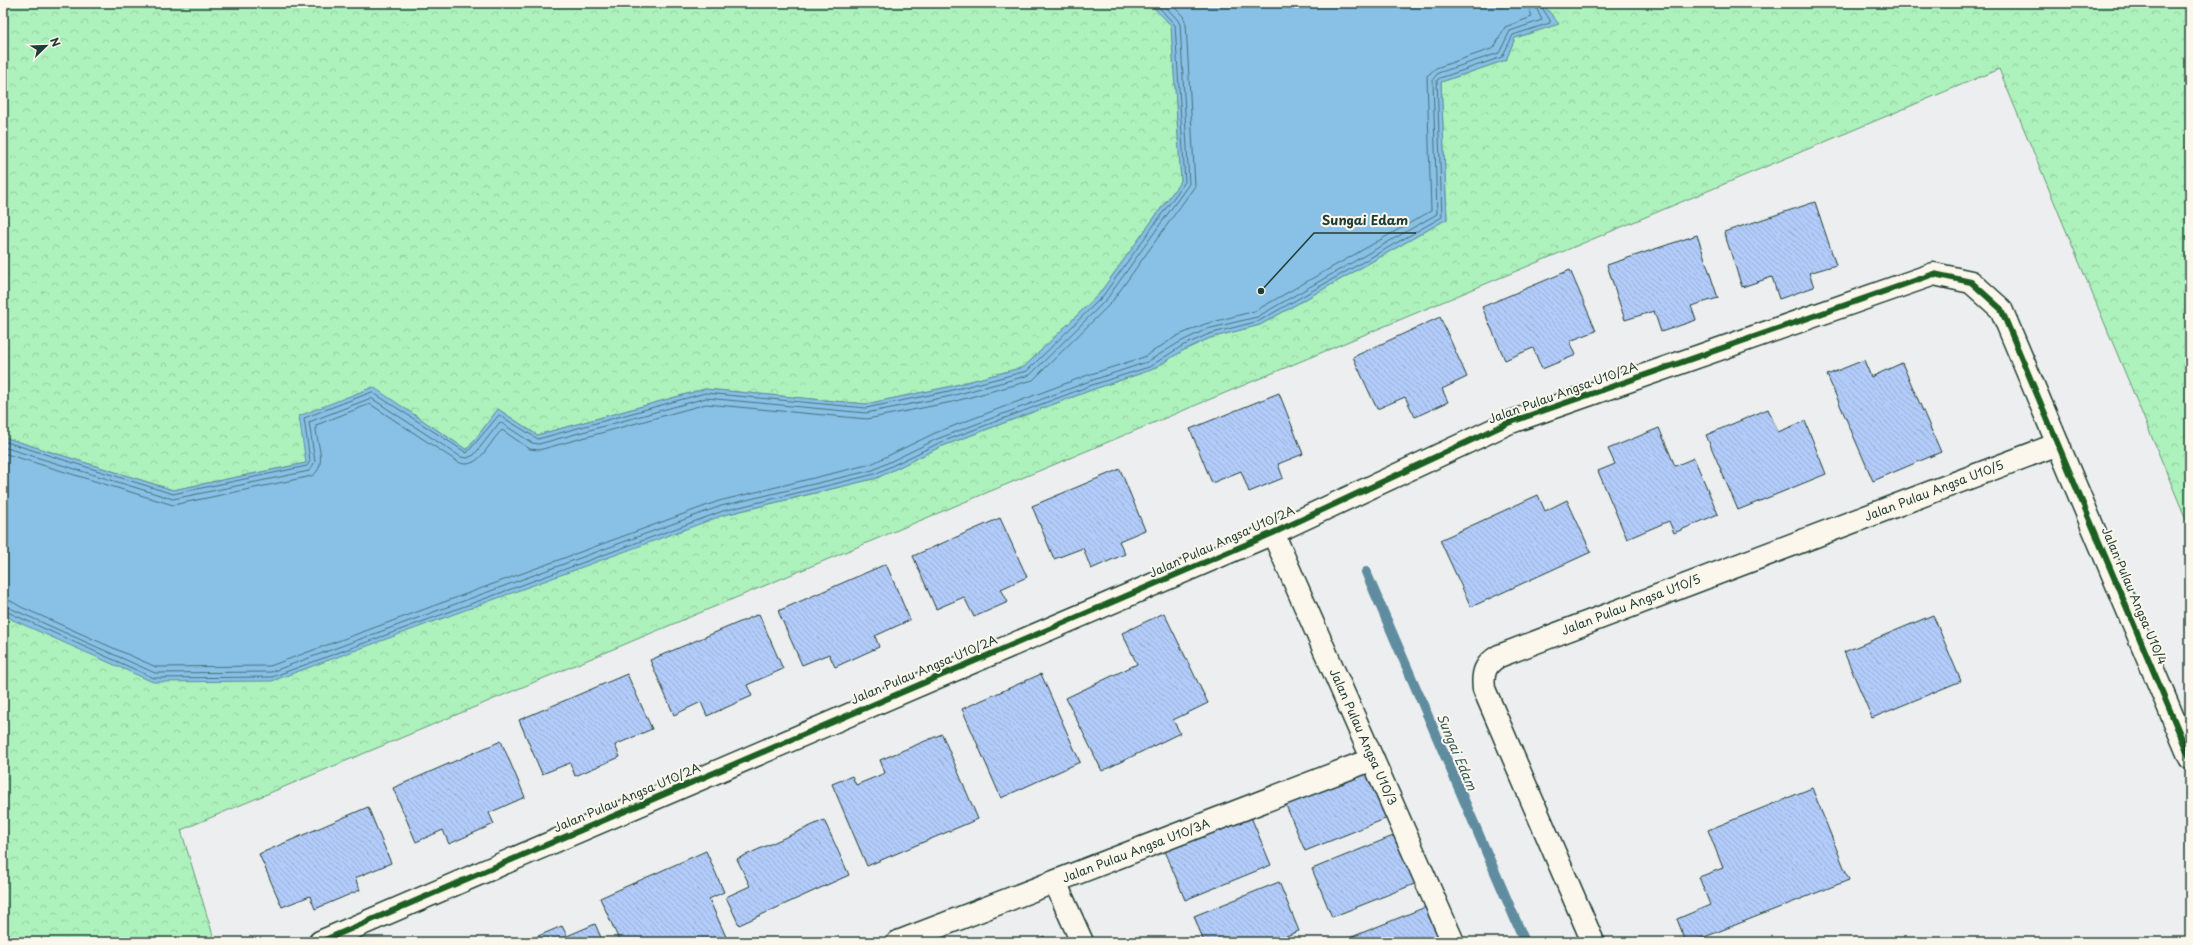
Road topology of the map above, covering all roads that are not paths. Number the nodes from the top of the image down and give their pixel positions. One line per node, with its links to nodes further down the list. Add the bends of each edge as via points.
1 (2058, 444): 2 (street, Jalan Pulau Angsa U10/2A, via 2001,309 1972,282 1934,274 1508,422); 3 (street, Jalan Pulau Angsa U10/4); 10 (street, Jalan Pulau Angsa U10/5, via 1490,661 1485,669 1484,689)
2 (1273, 532): 4 (street, Jalan Pulau Angsa U10/3); 6 (street, Jalan Pulau Angsa U10/2A)
3 (2190, 758)
4 (1373, 759): 5 (street, Jalan Pulau Angsa U10/3A); 9 (street, Jalan Pulau Angsa U10/3)
5 (1056, 882): 7 (street, Jalan Pulau Angsa U10/3A); 8 (street)
6 (320, 942)
7 (898, 942)
8 (1082, 942)
9 (1452, 942)
10 (1593, 942)

